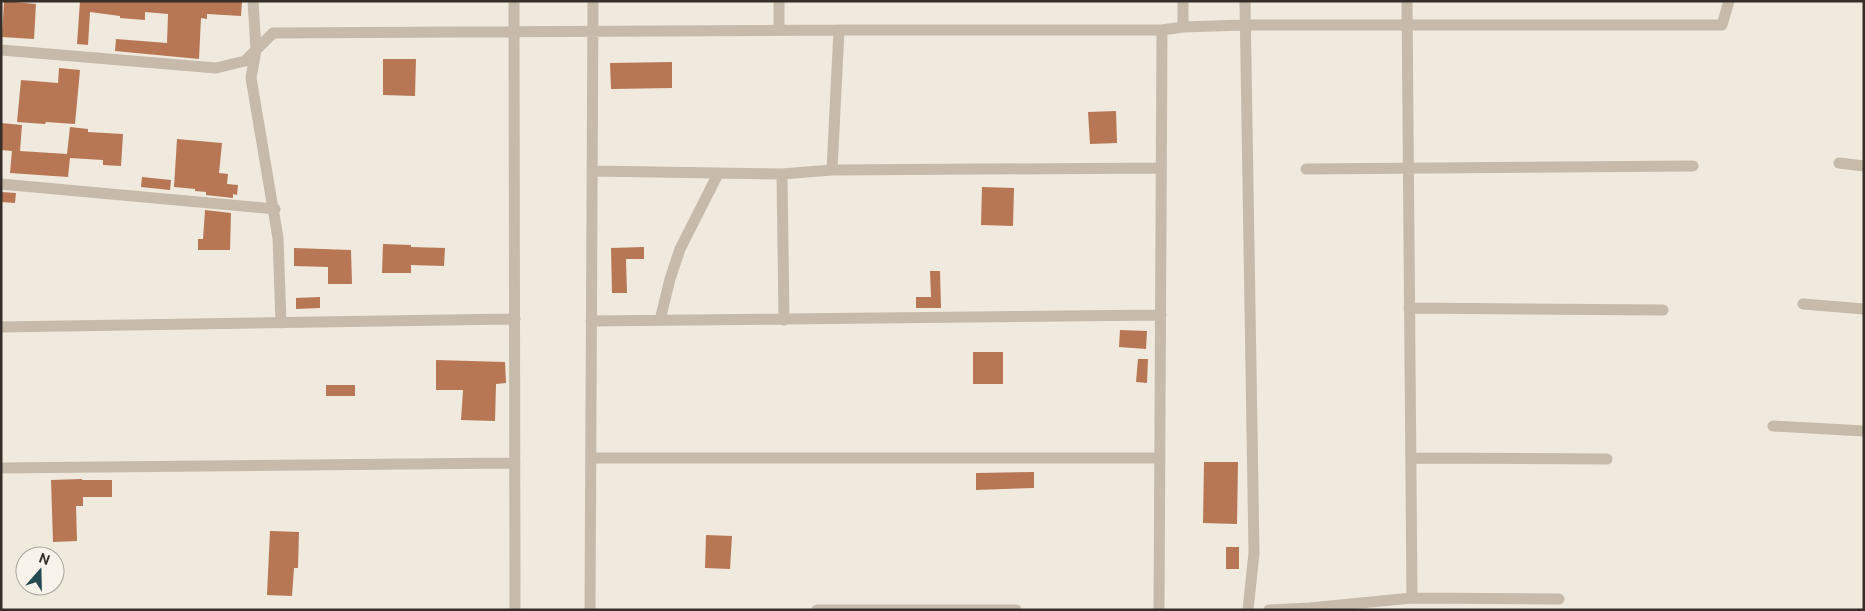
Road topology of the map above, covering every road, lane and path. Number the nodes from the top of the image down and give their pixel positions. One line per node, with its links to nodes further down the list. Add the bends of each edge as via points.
1 (253, 1): 18 (street)
2 (514, 1): 16 (street)
3 (593, 1): 12 (street)
4 (778, 1): 13 (street)
5 (1183, 1): 11 (street)
6 (1244, 1): 9 (street)
7 (1406, 1): 10 (street)
8 (1729, 1): 10 (street, via 1722,25)
9 (1244, 25): 10 (street); 11 (street); 58 (street, via 1254,553)
10 (1407, 25): 23 (street)
11 (1182, 27): 15 (street)
12 (592, 30): 13 (street); 16 (street); 26 (street)
13 (779, 30): 14 (street)
14 (839, 30): 15 (street); 25 (street)
15 (1162, 30): 22 (street)
16 (514, 31): 18 (street, via 273,33); 36 (street)
17 (1, 50): 18 (street, via 216,68 245,61)
18 (256, 50): 30 (street, via 251,78)
19 (1839, 163): 21 (street)
20 (1693, 166): 23 (street)
21 (1864, 166)
22 (1160, 168): 25 (street); 35 (street)
23 (1408, 168): 24 (street); 32 (street)
24 (1306, 169)
25 (832, 170): 28 (street)
26 (592, 171): 27 (street); 39 (street)
27 (718, 174): 28 (street); 37 (street, via 680,249)
28 (782, 174): 38 (street)
29 (1, 184): 30 (street)
30 (275, 209): 40 (street)
31 (1803, 304): 33 (street)
32 (1409, 308): 34 (street); 46 (street)
33 (1864, 309)
34 (1663, 310)
35 (1160, 315): 38 (street); 45 (street)
36 (515, 318): 40 (street); 48 (street)
37 (660, 320): 38 (street); 39 (street)
38 (784, 320)
39 (591, 322): 44 (street)
40 (281, 323): 41 (street)
41 (1, 327)
42 (1773, 426): 43 (street)
43 (1864, 431)
44 (591, 458): 45 (street); 53 (street)
45 (1160, 458): 57 (street)
46 (1411, 458): 47 (street); 50 (street)
47 (1607, 459)
48 (515, 463): 49 (street); 52 (street)
49 (1, 468)
50 (1412, 598): 51 (street); 59 (street)
51 (1559, 599)
52 (515, 610)
53 (590, 610)
54 (817, 610): 55 (street)
55 (824, 610): 56 (street)
56 (1016, 610)
57 (1159, 610)
58 (1248, 610)
59 (1270, 610)

